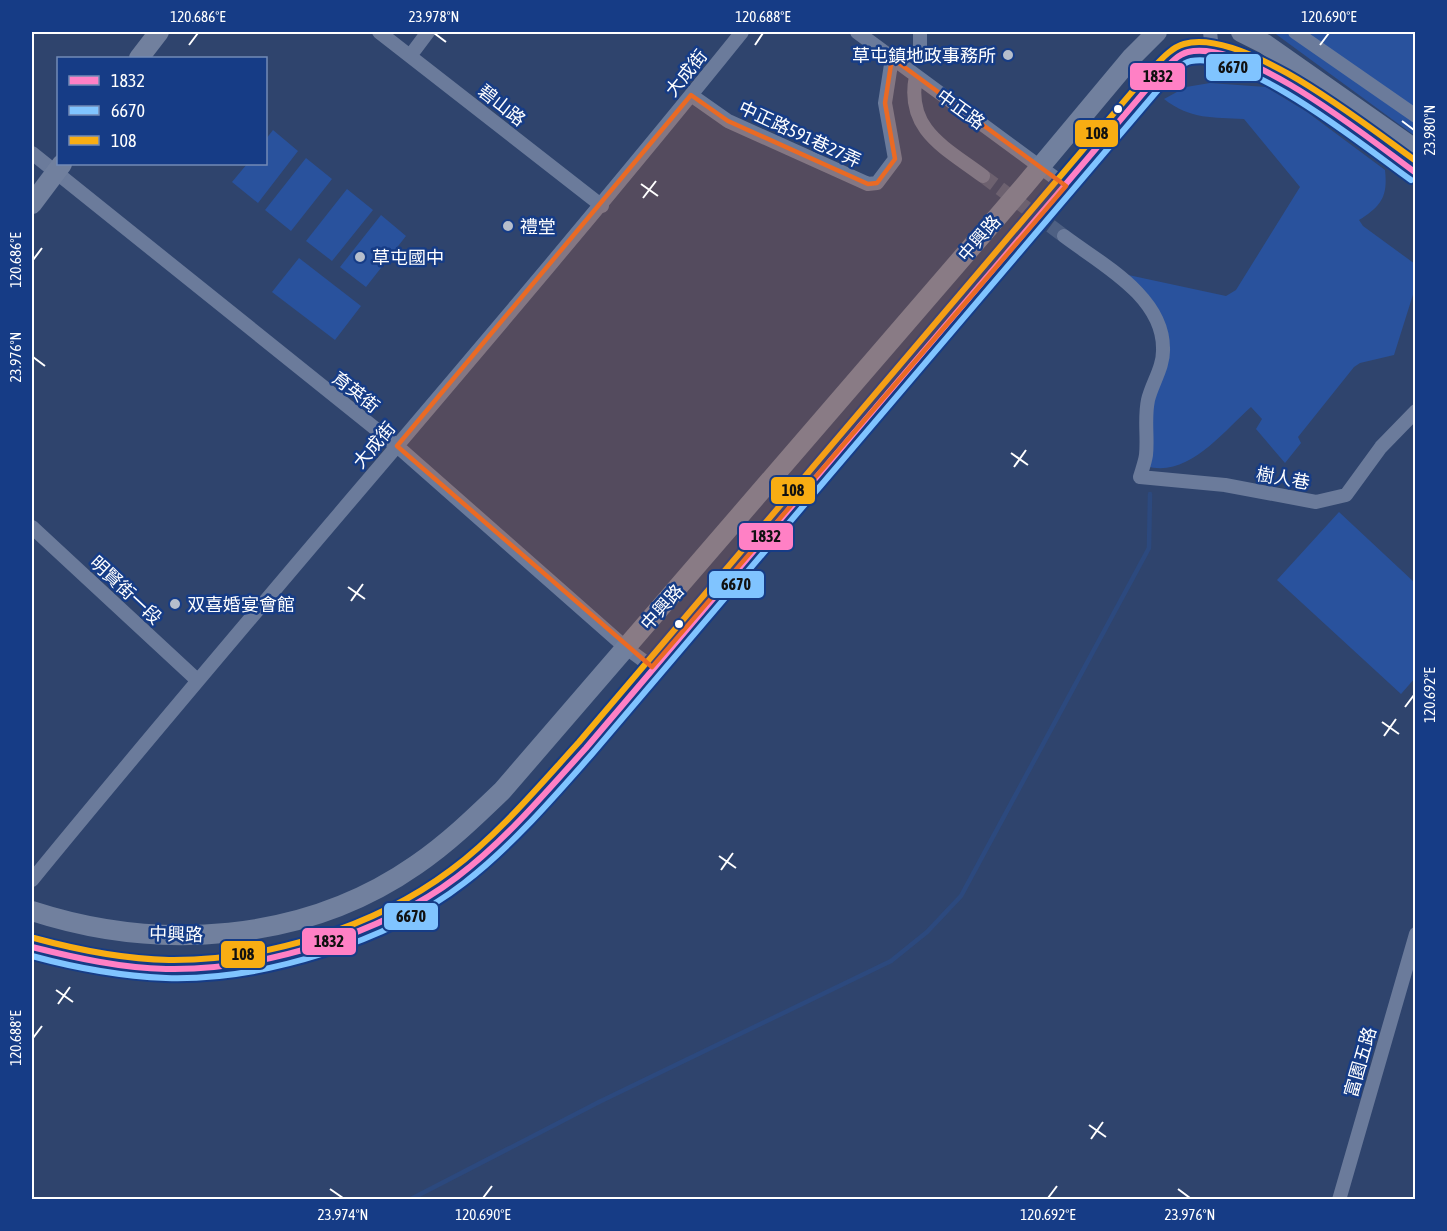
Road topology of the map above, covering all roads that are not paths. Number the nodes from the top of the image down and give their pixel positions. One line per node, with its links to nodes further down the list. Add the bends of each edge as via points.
1 (159, 32): 13 (street)
2 (379, 32): 12 (street, 碧山路)
3 (428, 32): 12 (street)
4 (742, 32): 16 (street, 大成街)
5 (857, 32): 14 (street, 中正路)
6 (920, 32): 11 (street)
7 (1157, 32): 20 (street, 中興路)
8 (1241, 32): 18 (street, via 1265,44)
9 (1295, 32): 17 (street)
10 (1211, 40): 22 (street, via 1315,103); 24 (street, 中興路, via 1186,52 1156,78)
11 (920, 48)
12 (410, 56): 26 (street, 碧山路)
13 (140, 57)
14 (892, 58): 15 (street, 中正路); 16 (street, 中正路591巷27弄, via 885,103 895,159 877,183 868,184 728,121)
15 (916, 76): 20 (street, 中正路); 23 (street, via 913,100 926,132)
16 (691, 95): 26 (street, 大成街)
17 (1416, 116)
18 (1416, 150)
19 (32, 153): 21 (street, 育英街)
20 (1041, 166): 24 (street, 中正路); 31 (street, 中興路)
21 (58, 168): 25 (street); 29 (street, 育英街)
22 (1416, 173)
23 (983, 176)
24 (1066, 186): 32 (street, 中興路)
25 (32, 204)
26 (602, 206): 29 (street, 大成街)
27 (1064, 236): 28 (street, 樹人巷, via 1118,277 1158,320 1164,349 1148,400 1146,454 1140,477 1225,485 1316,502 1330,500 1346,495 1381,447)
28 (1416, 411)
29 (397, 446): 31 (street, 育英街); 33 (street, 大成街)
30 (32, 527): 33 (street, 明賢街一段)
31 (625, 648): 32 (street, 育英街); 35 (street, 中興路, via 502,791 462,829 416,866 344,903 253,931 174,937 101,929)
32 (652, 667): 37 (street, 中興路, via 602,731 496,842 450,882 364,929 291,951 211,967 106,962)
33 (196, 679): 34 (street, 大成街)
34 (32, 880)
35 (32, 911)
36 (1416, 934): 38 (street, 富園五路)
37 (32, 946)
38 (1339, 1200)

